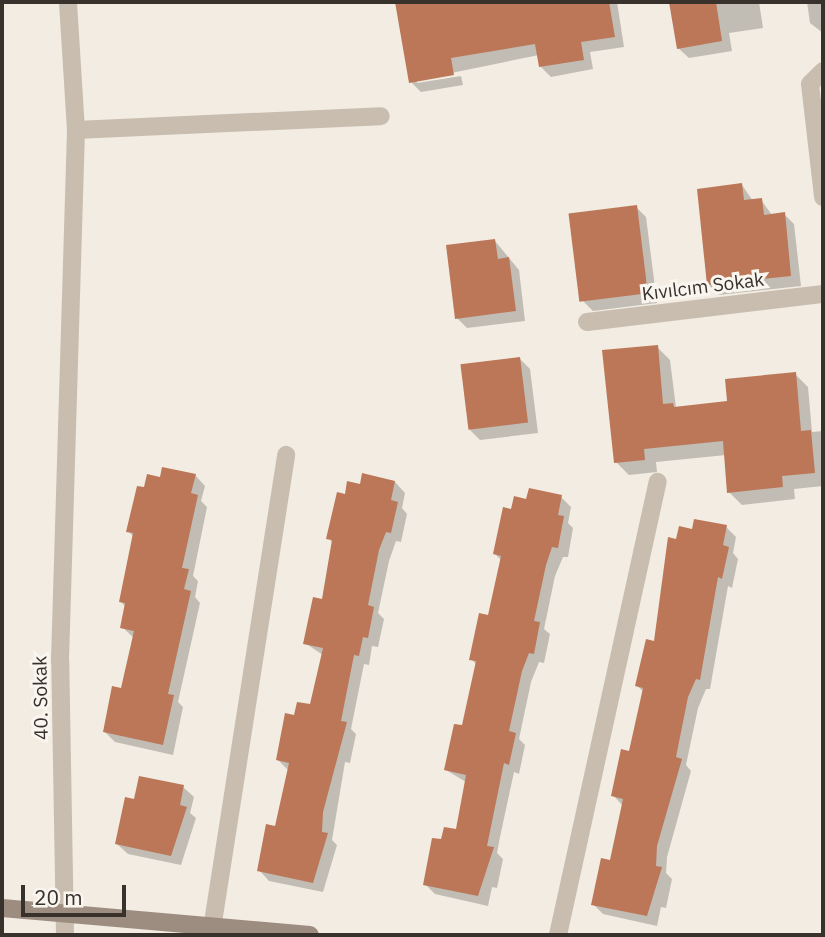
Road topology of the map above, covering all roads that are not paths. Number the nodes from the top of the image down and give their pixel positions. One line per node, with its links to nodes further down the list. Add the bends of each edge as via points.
1 (68, 2): 4 (street, 40. Sokak)
2 (823, 71): 5 (street, via 810,84)
3 (381, 116): 4 (street)
4 (76, 130): 11 (street, 40. Sokak, via 60,660)
5 (823, 197)
6 (823, 294): 7 (street, Kıvılcım Sokak)
7 (587, 322)
8 (286, 455): 12 (street)
9 (658, 482): 15 (street)
10 (2, 908): 11 (street)
11 (66, 913): 12 (street); 13 (street, 40. Sokak)
12 (211, 930): 14 (street)
13 (65, 935)
14 (310, 935)
15 (558, 935)

